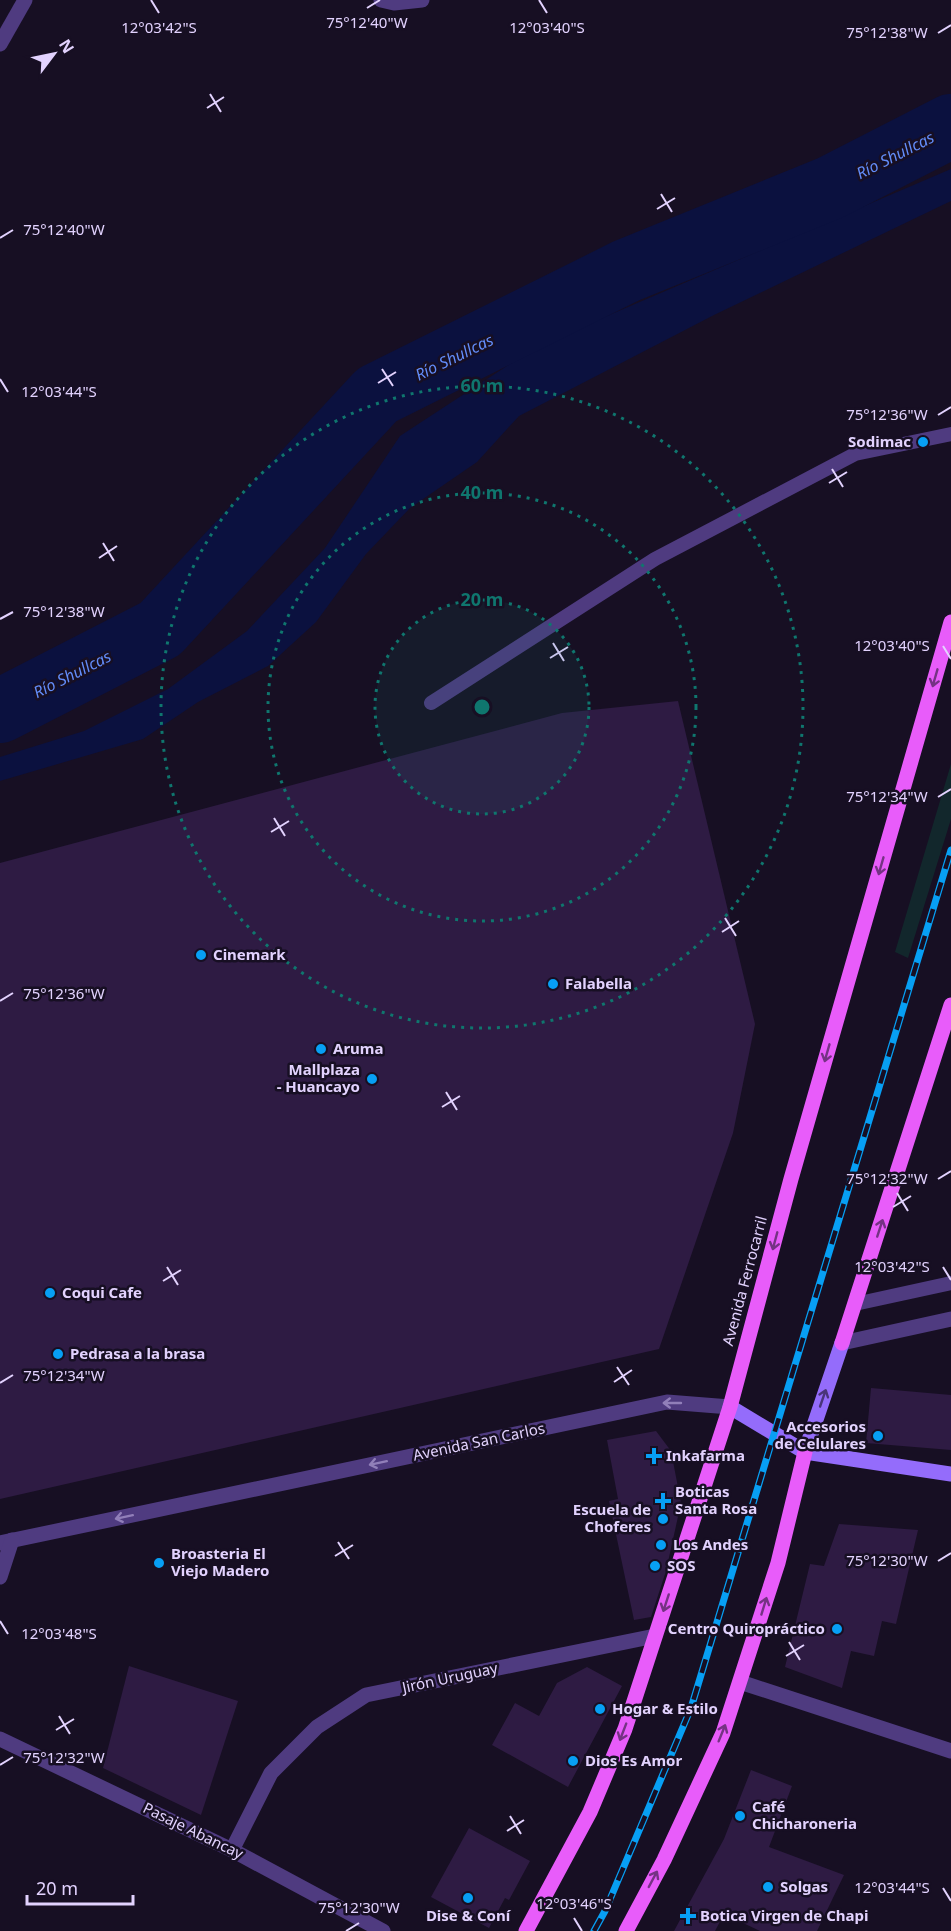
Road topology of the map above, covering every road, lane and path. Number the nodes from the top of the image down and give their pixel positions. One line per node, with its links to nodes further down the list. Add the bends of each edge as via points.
1 (25, 0): 4 (street)
2 (381, 0): 3 (street)
3 (422, 0)
4 (0, 44)
5 (951, 434): 7 (lane, via 855,454 655,559)
6 (951, 622): 13 (main road, Avenida Ferrocarril, one-way to 13, via 794,1167)
7 (431, 703)
8 (951, 1005): 10 (main road, one-way to 8)
9 (951, 1283): 10 (lane)
10 (855, 1304): 12 (main road)
11 (951, 1319): 12 (street)
12 (842, 1343): 14 (main road, one-way to 12)
13 (730, 1407): 14 (main road, Avenida San Carlos); 16 (street, Avenida San Carlos, one-way to 16, via 667,1402); 18 (main road, Avenida Ferrocarril, one-way to 18)
14 (805, 1452): 15 (main road, Avenida San Carlos); 19 (main road, one-way to 14, via 778,1563)
15 (951, 1474)
16 (6, 1542): 17 (street)
17 (0, 1577)
18 (655, 1636): 22 (street, Jirón Uruguay, via 366,1695 317,1727 271,1773); 24 (main road, Avenida Ferrocarril, one-way to 24, via 625,1729 590,1812)
19 (740, 1682): 21 (street); 25 (main road, one-way to 19, via 723,1733)
20 (0, 1739): 22 (street, Pasaje Abancay)
21 (951, 1751)
22 (232, 1850): 23 (street, Pasaje Abancay)
23 (383, 1931)
24 (526, 1931)
25 (626, 1931)

